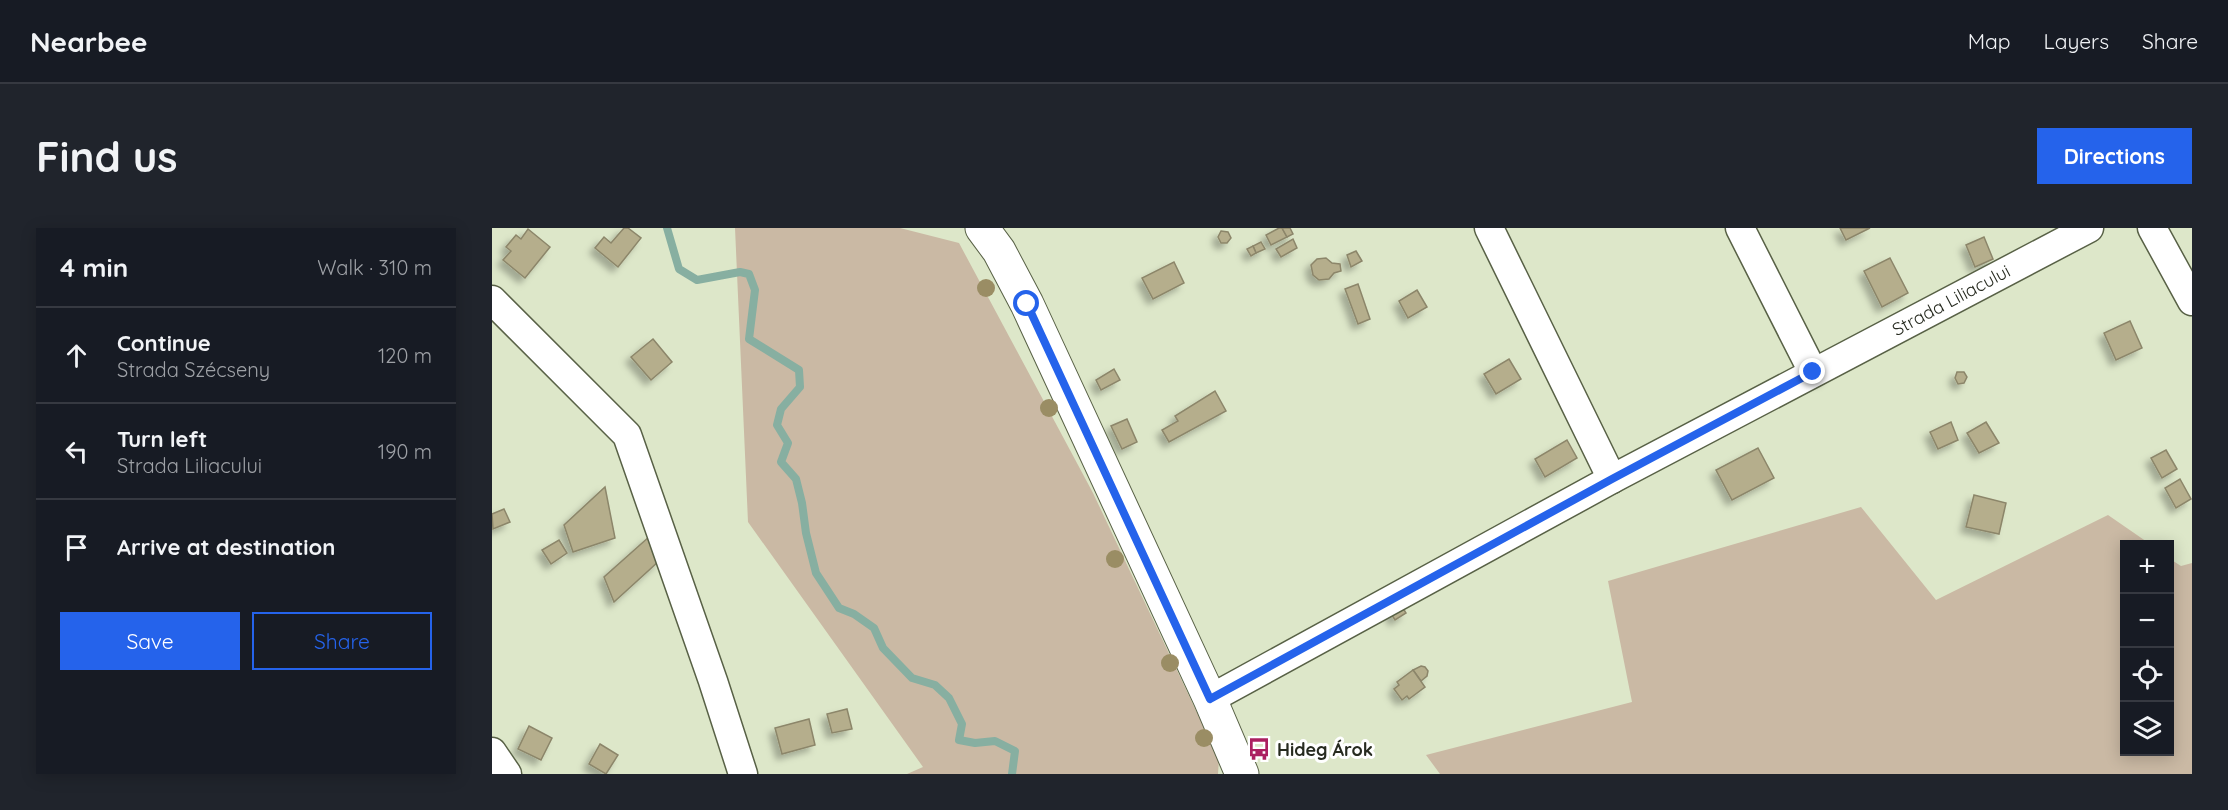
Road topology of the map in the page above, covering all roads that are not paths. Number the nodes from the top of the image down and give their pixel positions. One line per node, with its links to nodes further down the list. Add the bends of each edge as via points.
1 (982, 228): 10 (street, via 1027,304)
2 (1488, 228): 9 (street)
3 (1740, 228): 8 (street)
4 (2089, 228): 8 (street, Strada Liliacului)
5 (2152, 228): 7 (street)
6 (492, 300): 13 (street, via 627,435)
7 (2192, 301)
8 (1813, 372): 9 (street, Strada Liliacului)
9 (1612, 479): 10 (street, Strada Liliacului)
10 (1210, 699): 14 (street)
11 (492, 752): 12 (street)
12 (507, 774)
13 (743, 774)
14 (1242, 774)

